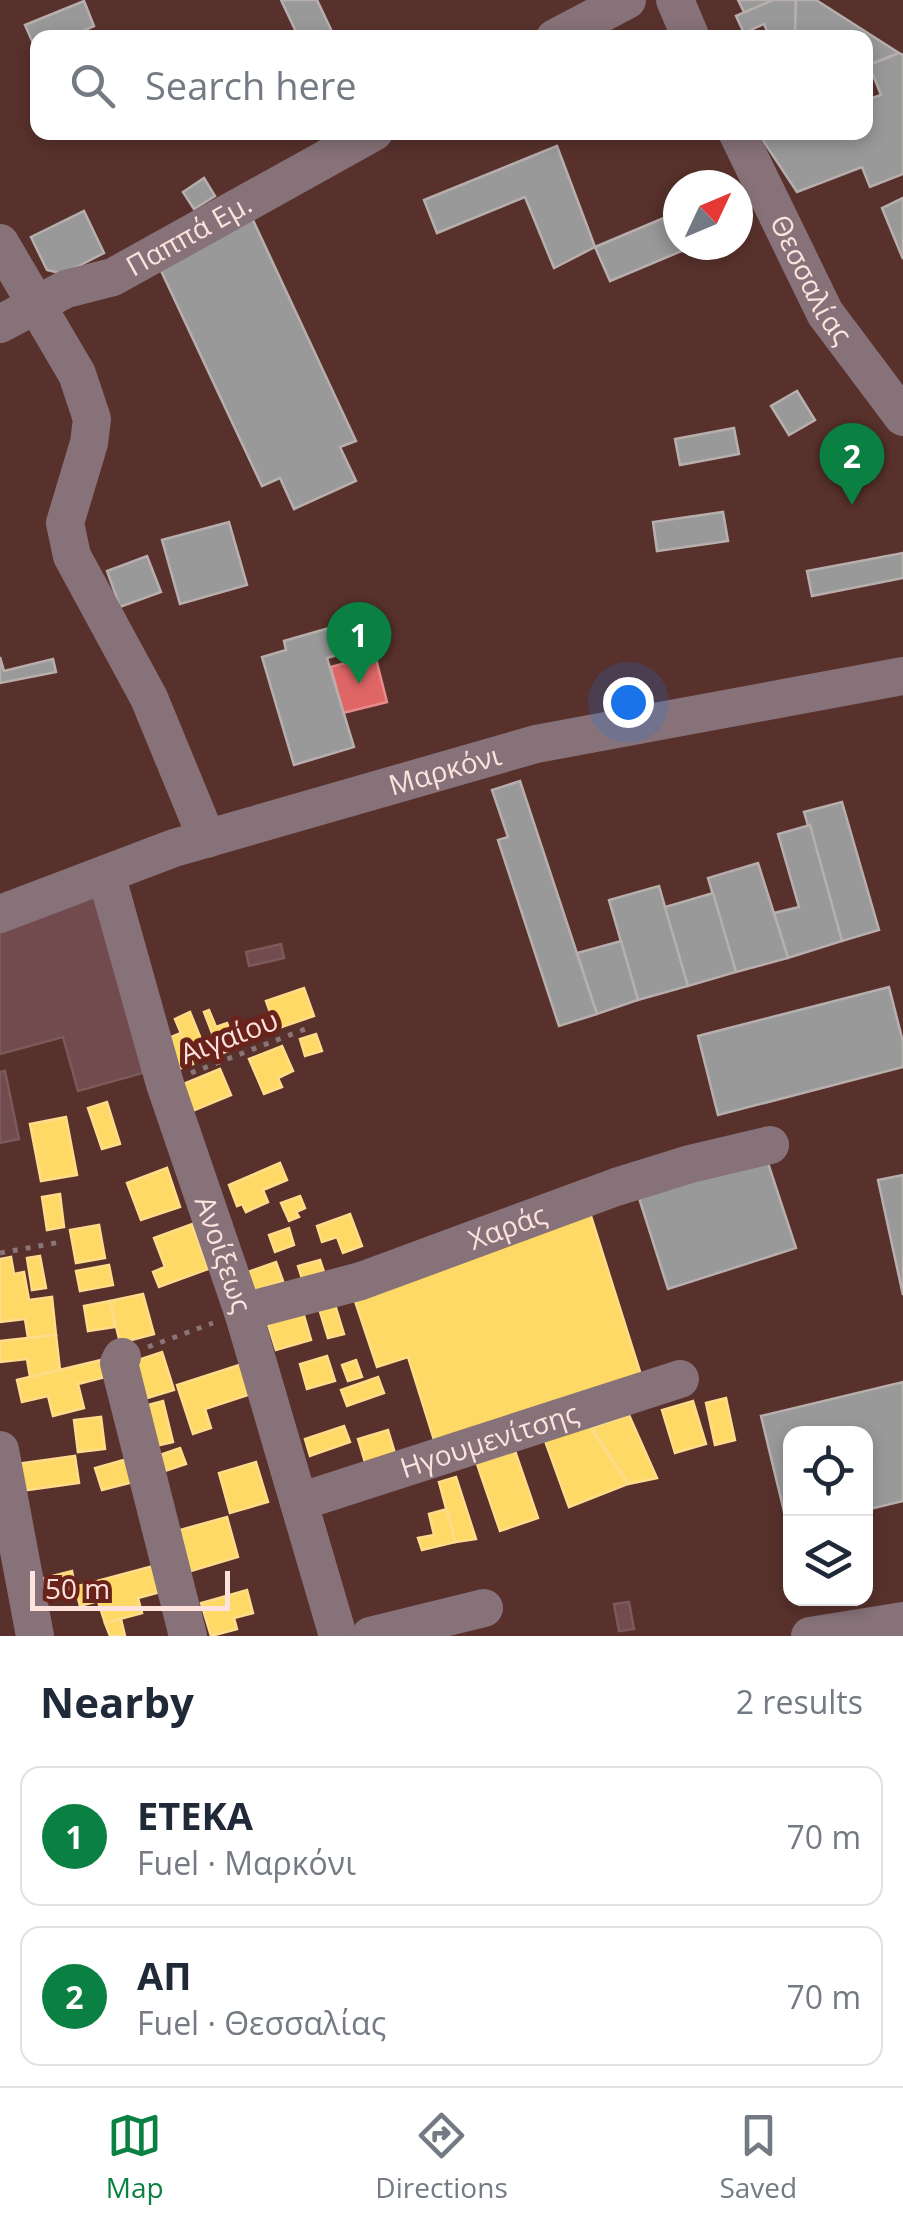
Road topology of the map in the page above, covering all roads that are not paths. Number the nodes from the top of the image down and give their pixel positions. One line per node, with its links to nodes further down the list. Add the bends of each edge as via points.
1 (627, 0): 3 (street)
2 (675, 0): 4 (street)
3 (570, 30)
4 (688, 30)
5 (360, 140): 8 (street, Παππά Εμ., via 113,277)
6 (742, 140): 10 (street, Θεσσαλίας, via 825,313)
7 (0, 243): 8 (street)
8 (36, 304): 9 (street, Παππά Εμ.); 12 (street, via 77,374 92,419 65,523 72,556 149,698)
9 (0, 324)
10 (903, 418)
11 (903, 676): 12 (street, Μαρκόνι, via 536,744)
12 (207, 839): 13 (street, Μαρκόνι)
13 (106, 874): 14 (street, Μαρκόνι); 16 (street, Ανοίξεως, via 165,1084)
14 (0, 914)
15 (770, 1144): 16 (street, Χαράς, via 690,1164 360,1281)
16 (243, 1312): 20 (street, Ανοίξεως)
17 (122, 1357): 24 (street)
18 (680, 1379): 20 (street, Ηγουμενίτσης)
19 (0, 1450): 23 (street)
20 (299, 1502): 25 (street, Ανοίξεως)
21 (484, 1608): 26 (street)
22 (902, 1626): 27 (street)
23 (35, 1636)
24 (188, 1636)
25 (338, 1636)
26 (370, 1636)
27 (810, 1636)

